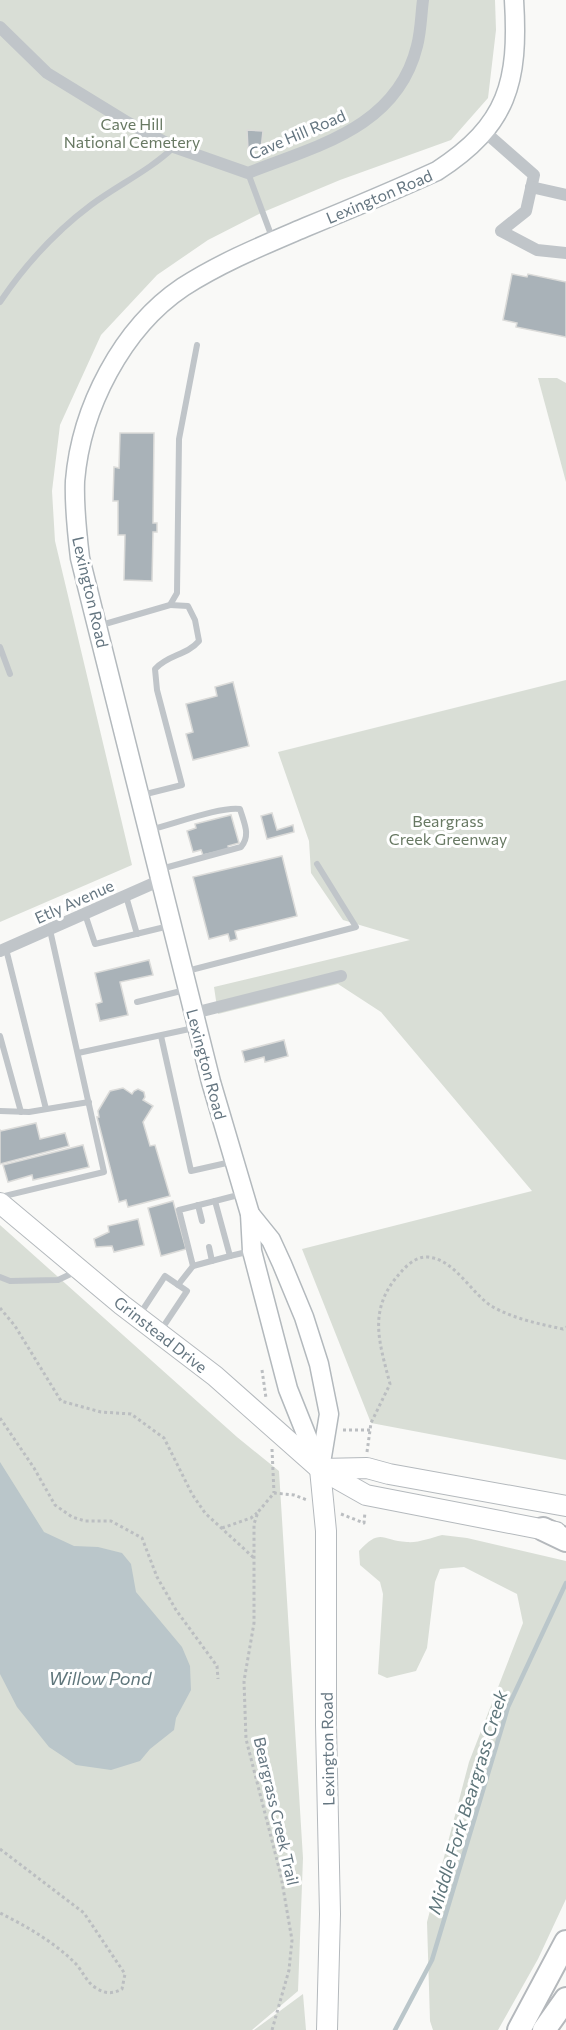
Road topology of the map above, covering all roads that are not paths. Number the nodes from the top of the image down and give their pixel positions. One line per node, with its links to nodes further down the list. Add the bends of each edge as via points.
1 (423, 0): 6 (street, Cave Hill Road, via 418,45 411,65 397,90 377,113 356,128)
2 (514, 0): 4 (main road, Lexington Road, via 514,52 508,90)
3 (0, 27): 5 (street, Cave Hill Road, via 47,73)
4 (485, 132): 7 (street, via 534,175); 9 (main road, Lexington Road, via 461,156 436,171)
5 (174, 147): 6 (street, Cave Hill Road); 11 (lane, via 62,229 18,276)
6 (248, 173): 9 (lane)
7 (531, 187): 8 (street); 10 (street, via 526,211 501,231 537,250)
8 (566, 195)
9 (273, 241): 14 (main road, Lexington Road, via 224,263 159,307 118,357 101,390 90,416 75,481 80,558)
10 (566, 253)
11 (0, 302)
12 (197, 345): 13 (lane, via 179,439 177,593)
13 (170, 605): 14 (lane); 17 (lane, via 188,606 200,640 191,650 164,660 155,669 182,785)
14 (97, 626): 17 (main road, Lexington Road)
15 (0, 647): 16 (lane)
16 (10, 674)
17 (140, 796): 18 (main road, Lexington Road)
18 (149, 830): 20 (main road, Lexington Road); 20 (lane, via 235,808 240,809 247,834 242,847)
19 (317, 864): 28 (lane, via 356,927)
20 (160, 875): 21 (street, Etly Avenue); 23 (main road, Lexington Road)
21 (126, 896): 22 (street, Etly Avenue); 25 (lane)
22 (85, 914): 24 (street, Etly Avenue); 25 (lane, via 95,944)
23 (172, 925): 25 (lane); 28 (main road, Lexington Road)
24 (50, 930): 26 (street, Etly Avenue); 33 (lane)
25 (137, 934)
26 (3, 950): 35 (lane)
27 (341, 976): 30 (street)
28 (186, 981): 29 (lane); 30 (main road, Lexington Road)
29 (137, 1002)
30 (196, 1020): 32 (lane); 38 (main road, Lexington Road)
31 (0, 1036): 37 (lane)
32 (161, 1036): 33 (lane); 38 (lane, via 191,1170)
33 (78, 1053): 34 (lane)
34 (89, 1102): 35 (lane); 40 (lane, via 104,1172)
35 (46, 1109): 37 (lane)
36 (0, 1112): 37 (lane)
37 (21, 1112)
38 (234, 1162): 39 (main road, Lexington Road)
39 (243, 1194): 41 (lane); 44 (main road, Lexington Road)
40 (0, 1197)
41 (215, 1201): 43 (lane); 48 (lane)
42 (0, 1203): 51 (main road, Grinstead Drive)
43 (198, 1205): 45 (lane); 50 (lane, via 179,1210)
44 (250, 1214): 47 (main road, Lexington Road); 56 (main road, Lexington Road, via 271,1240 301,1308 319,1364 329,1414)
45 (202, 1221)
46 (209, 1247): 49 (lane)
47 (252, 1251): 48 (lane); 56 (main road, Lexington Road, via 288,1389)
48 (230, 1256): 49 (lane)
49 (212, 1261): 50 (lane)
50 (193, 1266): 53 (lane)
51 (79, 1270): 52 (lane, via 58,1280 10,1281); 54 (main road, Grinstead Drive)
52 (0, 1277)
53 (178, 1285): 54 (lane, via 165,1276); 55 (lane, via 187,1291)
54 (138, 1317): 55 (main road, Grinstead Drive)
55 (159, 1334): 56 (main road, Grinstead Drive, via 215,1376)
56 (320, 1468): 57 (main road, via 367,1467); 58 (main road, Grinstead Drive, via 366,1495); 63 (main road, Lexington Road, via 326,1531 330,1897)
57 (566, 1506)
58 (543, 1529): 59 (main road, Grinstead Drive); 60 (highway)
59 (566, 1534)
60 (566, 1540)
61 (566, 1942): 64 (highway)
62 (566, 1999): 65 (highway)
63 (327, 2030)
64 (519, 2030)
65 (544, 2030)

